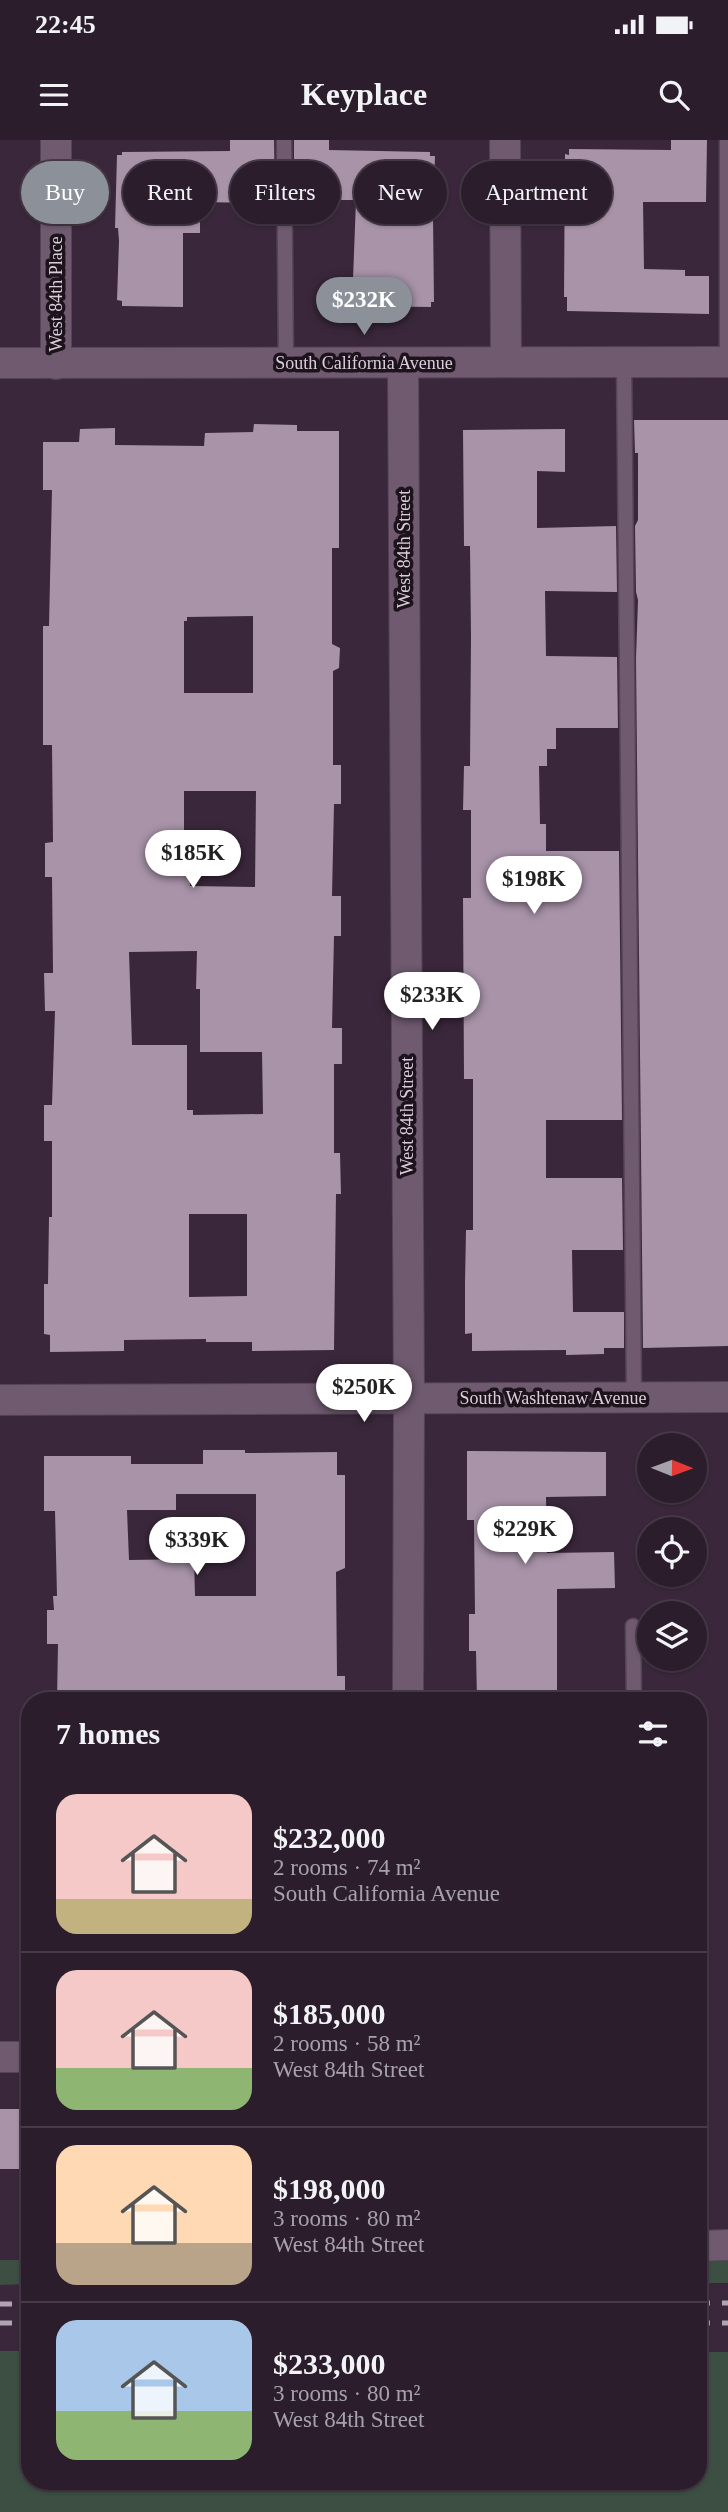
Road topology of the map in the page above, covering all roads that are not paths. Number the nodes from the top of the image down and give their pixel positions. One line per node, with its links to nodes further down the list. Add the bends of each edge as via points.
1 (56, 140): 9 (street, West 84th Place)
2 (284, 140): 10 (lane)
3 (505, 140): 5 (street)
4 (727, 140): 7 (lane)
5 (506, 362): 6 (street, South California Avenue); 11 (street, South California Avenue)
6 (624, 362): 7 (street, South California Avenue); 13 (lane)
7 (727, 362)
8 (0, 363): 9 (street, South California Avenue)
9 (56, 363): 10 (street, South California Avenue)
10 (286, 363): 11 (street, South California Avenue)
11 (402, 363): 12 (street, West 84th Street)
12 (409, 1398): 13 (street, South Washtenaw Avenue); 15 (street, South Washtenaw Avenue); 17 (street, West 84th Street)
13 (634, 1398): 14 (street, South Washtenaw Avenue)
14 (728, 1398)
15 (0, 1399)
16 (633, 1626): 18 (lane)
17 (408, 1692)
18 (634, 1692)
19 (0, 2057): 20 (street)
20 (21, 2057)
21 (728, 2245): 22 (street)
22 (707, 2246)

